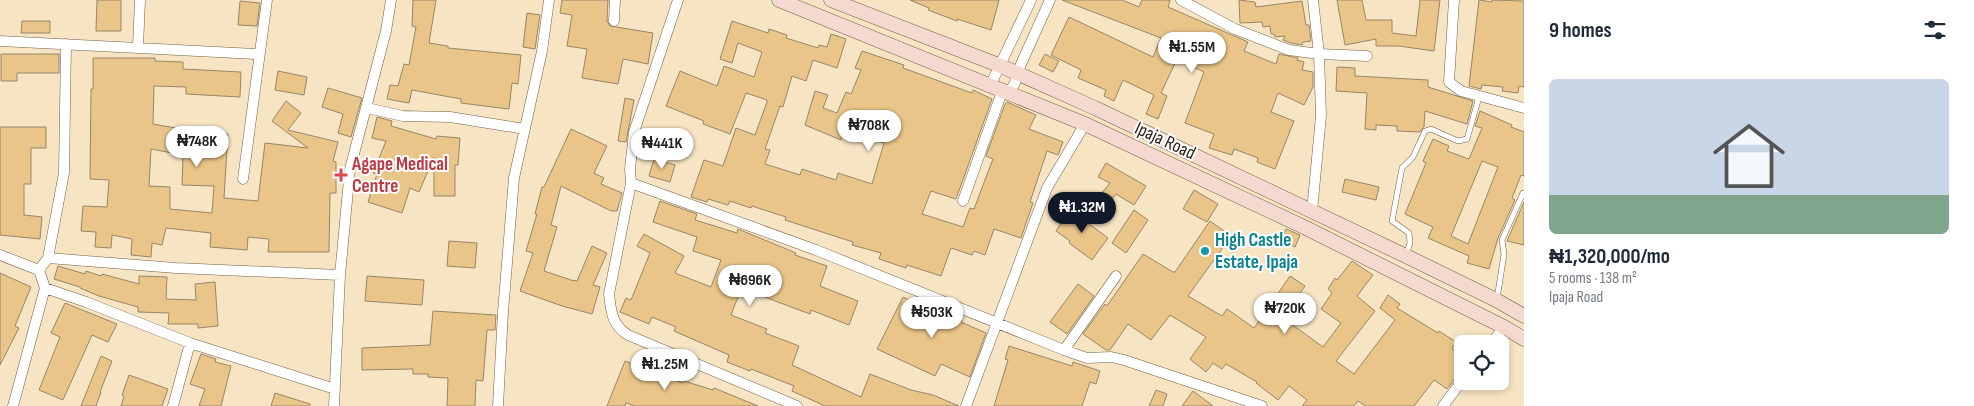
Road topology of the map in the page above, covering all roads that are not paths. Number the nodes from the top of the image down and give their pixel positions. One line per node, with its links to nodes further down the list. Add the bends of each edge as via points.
1 (140, 0): 17 (street)
2 (267, 0): 18 (street)
3 (391, 0): 25 (street)
4 (549, 0): 28 (street, via 542,51)
5 (615, 0): 14 (street)
6 (678, 0): 30 (street, via 634,132)
7 (780, 0): 23 (main road, Ipaja Road)
8 (1031, 0): 21 (street)
9 (1050, 0): 22 (street)
10 (1181, 0): 19 (street, via 1253,36 1289,50)
11 (1313, 0): 19 (street)
12 (1454, 0): 24 (street, via 1449,82 1461,91)
13 (839, 2): 21 (main road, Ipaja Road)
14 (614, 21)
15 (0, 41): 16 (street)
16 (66, 44): 17 (street); 36 (street, via 64,173)
17 (138, 47): 18 (street)
18 (258, 54): 29 (street)
19 (1319, 54): 20 (street); 33 (street, via 1320,142)
20 (1367, 56)
21 (1001, 66): 22 (main road, Ipaja Road); 23 (street)
22 (1017, 73): 23 (street, via 1015,83); 33 (main road, Ipaja Road)
23 (1001, 88): 27 (main road, Ipaja Road); 32 (street)
24 (1479, 97): 26 (street); 35 (lane, via 1467,138 1458,141 1431,129 1425,131 1413,157 1402,168 1392,221 1409,233)
25 (367, 108): 28 (street, via 403,116 450,117); 38 (street, via 350,169)
26 (1524, 108)
27 (1085, 124): 43 (street, via 1047,188); 44 (main road, Ipaja Road)
28 (525, 128): 54 (street, via 514,178)
29 (243, 179)
30 (631, 183): 43 (street, via 816,250); 55 (street, via 609,294 611,312 618,329)
31 (1523, 193): 41 (lane, via 1502,240 1504,254)
32 (963, 200)
33 (1312, 210): 35 (main road, Ipaja Road)
34 (0, 255): 37 (street)
35 (1406, 256): 41 (main road, Ipaja Road)
36 (48, 258): 37 (street); 38 (street, via 176,268)
37 (39, 270): 40 (street)
38 (340, 275): 49 (street)
39 (1116, 276): 48 (street)
40 (45, 288): 47 (street); 51 (street)
41 (1496, 300): 42 (main road, Ipaja Road)
42 (1524, 316)
43 (998, 323): 48 (street); 56 (street)
44 (1504, 327): 45 (street); 46 (main road, Ipaja Road)
45 (1498, 335)
46 (1524, 339)
47 (190, 342): 49 (street); 52 (street)
48 (1064, 350): 57 (street, via 1087,358 1124,360)
49 (335, 389): 53 (street)
50 (1455, 390): 58 (street)
51 (13, 406)
52 (173, 406)
53 (334, 406)
54 (498, 406)
55 (797, 406)
56 (966, 406)
57 (1262, 406)
58 (1443, 406)

